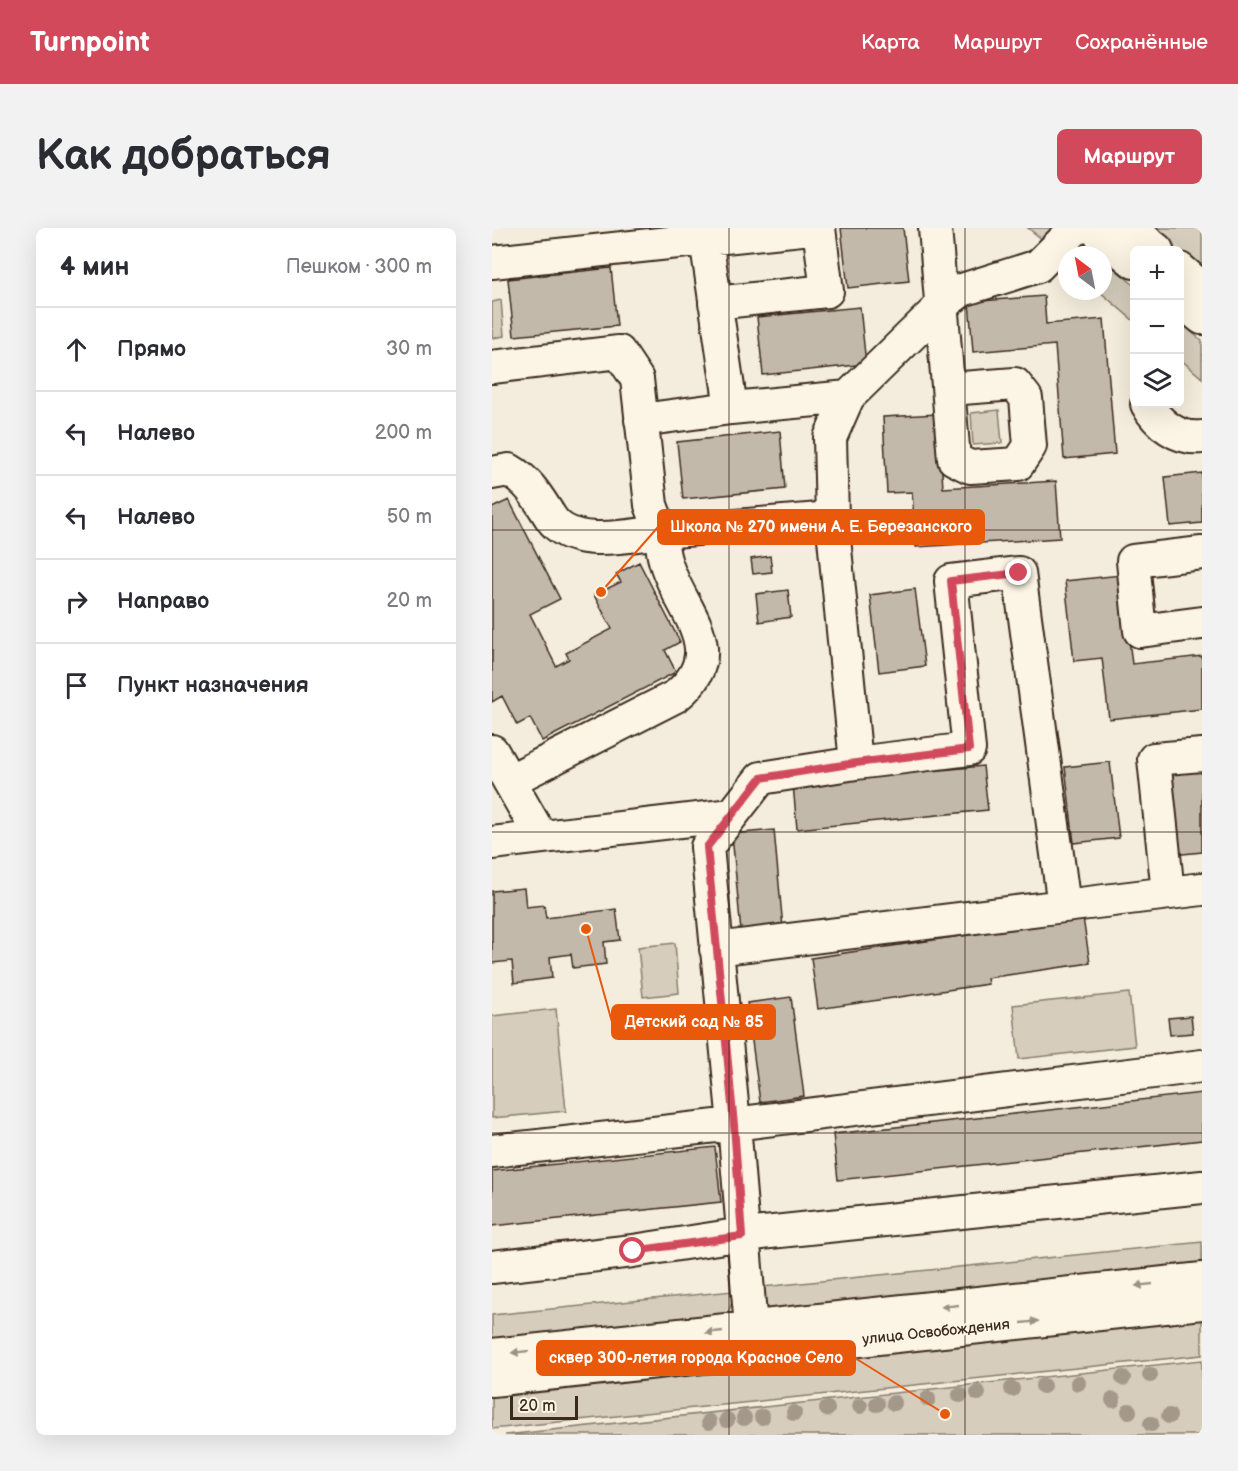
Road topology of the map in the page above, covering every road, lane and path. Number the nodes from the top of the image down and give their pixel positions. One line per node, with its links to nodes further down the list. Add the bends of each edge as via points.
1 (811, 228): 7 (street)
2 (819, 228): 13 (street, via 827,291)
3 (934, 228): 15 (street)
4 (1076, 228): 15 (street, via 1038,266 962,290)
5 (1093, 228): 9 (street)
6 (1130, 228): 8 (street)
7 (702, 234): 10 (street); 13 (street)
8 (1152, 246)
9 (1130, 259)
10 (492, 262)
11 (1184, 273): 12 (street)
12 (1202, 288)
13 (715, 303): 20 (street)
14 (1184, 304): 16 (street)
15 (942, 305): 18 (street); 19 (street)
16 (1202, 318)
17 (492, 367): 22 (street, via 619,352 637,379)
18 (949, 389)
19 (848, 397): 20 (street); 25 (street, via 830,438)
20 (731, 408): 22 (street)
21 (1149, 408): 23 (street, via 1164,426 1178,434)
22 (641, 420): 26 (street, via 651,505)
23 (1202, 437)
24 (493, 470): 26 (street, via 509,470 522,478 563,530 584,538)
25 (832, 518): 26 (street); 31 (street)
26 (661, 532): 32 (street, via 665,561 701,638 694,676 676,696)
27 (1202, 553): 28 (street, via 1133,561 1140,631)
28 (1202, 623)
29 (492, 751): 32 (street)
30 (1202, 755): 37 (street, via 1155,759)
31 (856, 763): 33 (street, via 761,778); 38 (street, via 969,749 951,581 1019,573)
32 (509, 781): 34 (street)
33 (732, 815): 34 (street); 39 (street, via 707,847)
34 (541, 837): 35 (street)
35 (492, 843)
36 (1202, 889): 37 (street)
37 (1168, 893): 38 (street)
38 (1064, 906): 39 (street)
39 (716, 949): 41 (street)
40 (1202, 1066): 41 (street)
41 (734, 1125): 42 (street); 44 (street)
42 (492, 1152)
43 (1202, 1187): 44 (street)
44 (742, 1236): 45 (street); 48 (street)
45 (492, 1267)
46 (1202, 1279): 48 (street, улица Освобождения, one-way to 48)
47 (1202, 1303): 48 (street, улица Освобождения, one-way to 47)
48 (752, 1340): 49 (street, улица Освобождения, one-way to 49); 50 (street, улица Освобождения)
49 (492, 1355)
50 (492, 1380)

